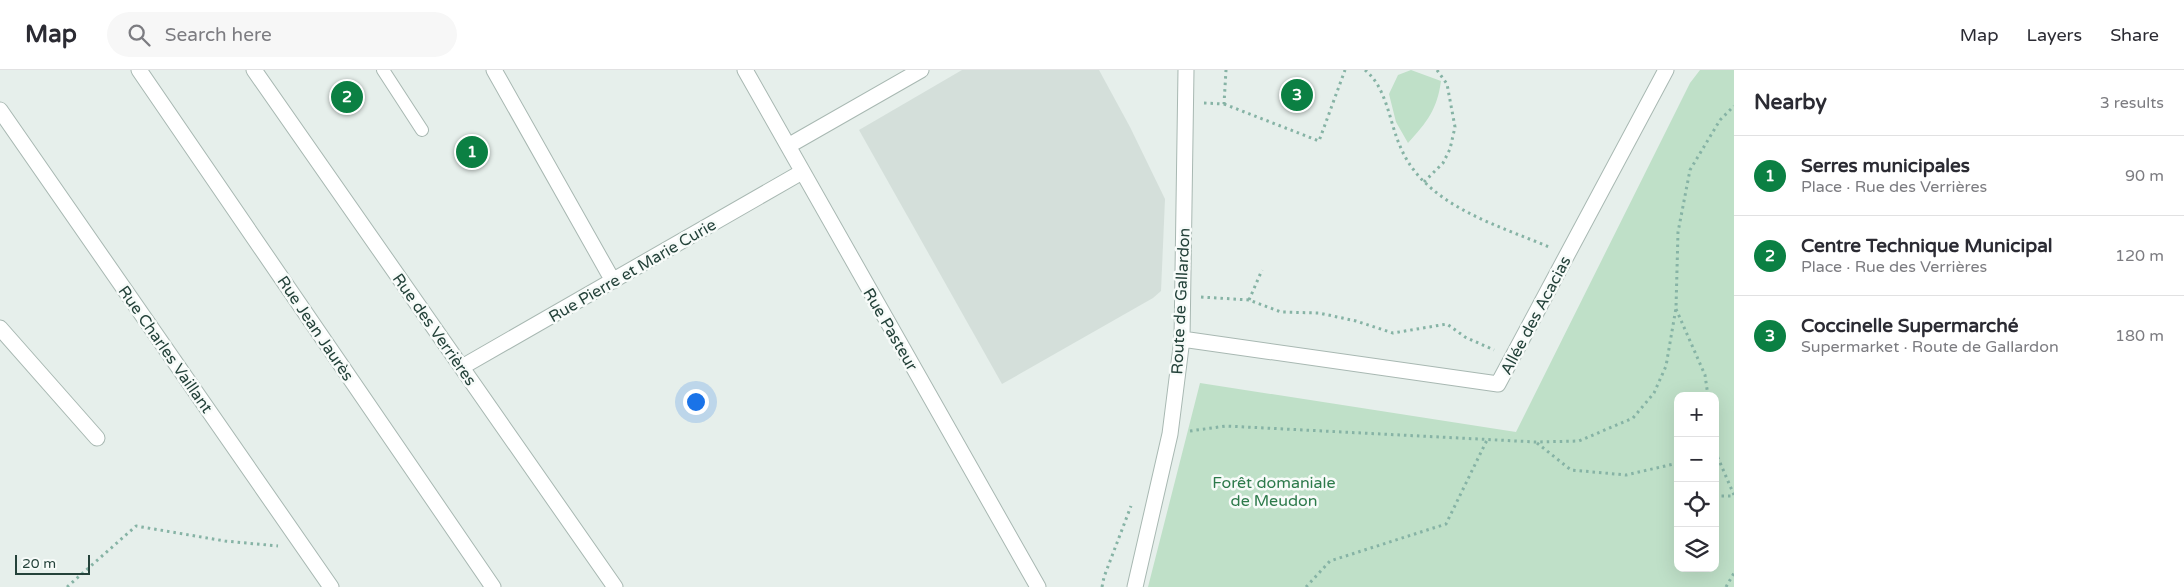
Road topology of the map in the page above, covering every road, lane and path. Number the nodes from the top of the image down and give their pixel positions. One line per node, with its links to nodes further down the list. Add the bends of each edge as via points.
1 (139, 70): 42 (street, Rue Jean Jaurès)
2 (254, 70): 29 (street, Rue des Verrières)
3 (383, 70): 16 (lane)
4 (494, 70): 22 (street)
5 (745, 70): 17 (street, Rue Pasteur)
6 (921, 70): 17 (street)
7 (1186, 70): 13 (street, Route de Gallardon)
8 (1226, 70): 14 (path)
9 (1345, 70): 14 (path, via 1319,141)
10 (1365, 70): 19 (path, via 1375,80 1384,98 1400,147)
11 (1437, 70): 19 (path, via 1447,84 1454,127 1450,149 1443,163)
12 (1666, 70): 20 (street, Allée des Acacias)
13 (1186, 102): 14 (path); 23 (street, Route de Gallardon)
14 (1224, 104)
15 (0, 110): 38 (street, Rue Charles Vaillant)
16 (422, 130)
17 (788, 146): 18 (street, Rue Pasteur)
18 (802, 172): 22 (street, Rue Pierre et Marie Curie); 44 (street, Rue Pasteur)
19 (1424, 182): 20 (path, via 1470,212)
20 (1568, 255): 27 (street, Allée des Acacias, via 1498,384)
21 (1262, 270): 24 (path)
22 (613, 281): 29 (street, Rue Pierre et Marie Curie)
23 (1183, 296): 24 (path); 27 (street, Route de Gallardon)
24 (1249, 300): 28 (path, via 1281,312 1318,313 1393,333 1447,324 1465,337)
25 (1676, 308): 30 (path, via 1705,375)
26 (0, 328): 31 (street)
27 (1182, 339): 45 (street, Route de Gallardon, via 1170,434)
28 (1501, 353)
29 (462, 367): 43 (street, Rue des Verrières)
30 (1707, 392)
31 (97, 438)
32 (1487, 440): 46 (path, via 1446,524 1330,561)
33 (1536, 442): 35 (path, via 1572,470 1626,475)
34 (1719, 460): 36 (path)
35 (1674, 463)
36 (1734, 495): 37 (path)
37 (1719, 496)
38 (306, 550): 40 (path, via 225,542 136,526); 41 (street, Rue Charles Vaillant)
39 (1734, 573): 47 (path)
40 (67, 587)
41 (331, 587)
42 (493, 587)
43 (615, 587)
44 (1038, 587)
45 (1135, 587)
46 (1306, 587)
47 (1726, 587)

